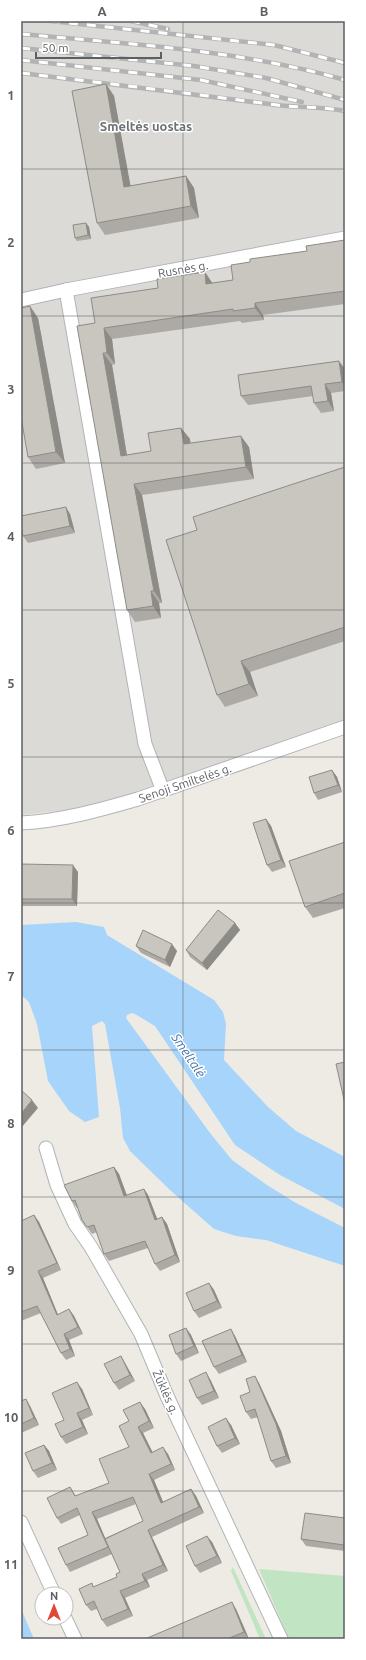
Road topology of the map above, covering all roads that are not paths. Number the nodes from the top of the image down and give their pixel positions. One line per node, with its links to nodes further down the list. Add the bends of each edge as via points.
1 (345, 238): 2 (street, Rusnės g.)
2 (66, 290): 3 (street, Rusnės g.); 5 (street, via 145,744)
3 (21, 300)
4 (345, 727): 5 (street, Senoji Smiltelės g.)
5 (163, 791): 6 (street, Senoji Smiltelės g., via 107,808)
6 (21, 823)
7 (46, 1148): 12 (street, Žūklės g., via 57,1186 75,1224 102,1265 141,1334 167,1396)
8 (21, 1522): 9 (street)
9 (50, 1586)
10 (69, 1626): 11 (street)
11 (75, 1639)
12 (281, 1639)

